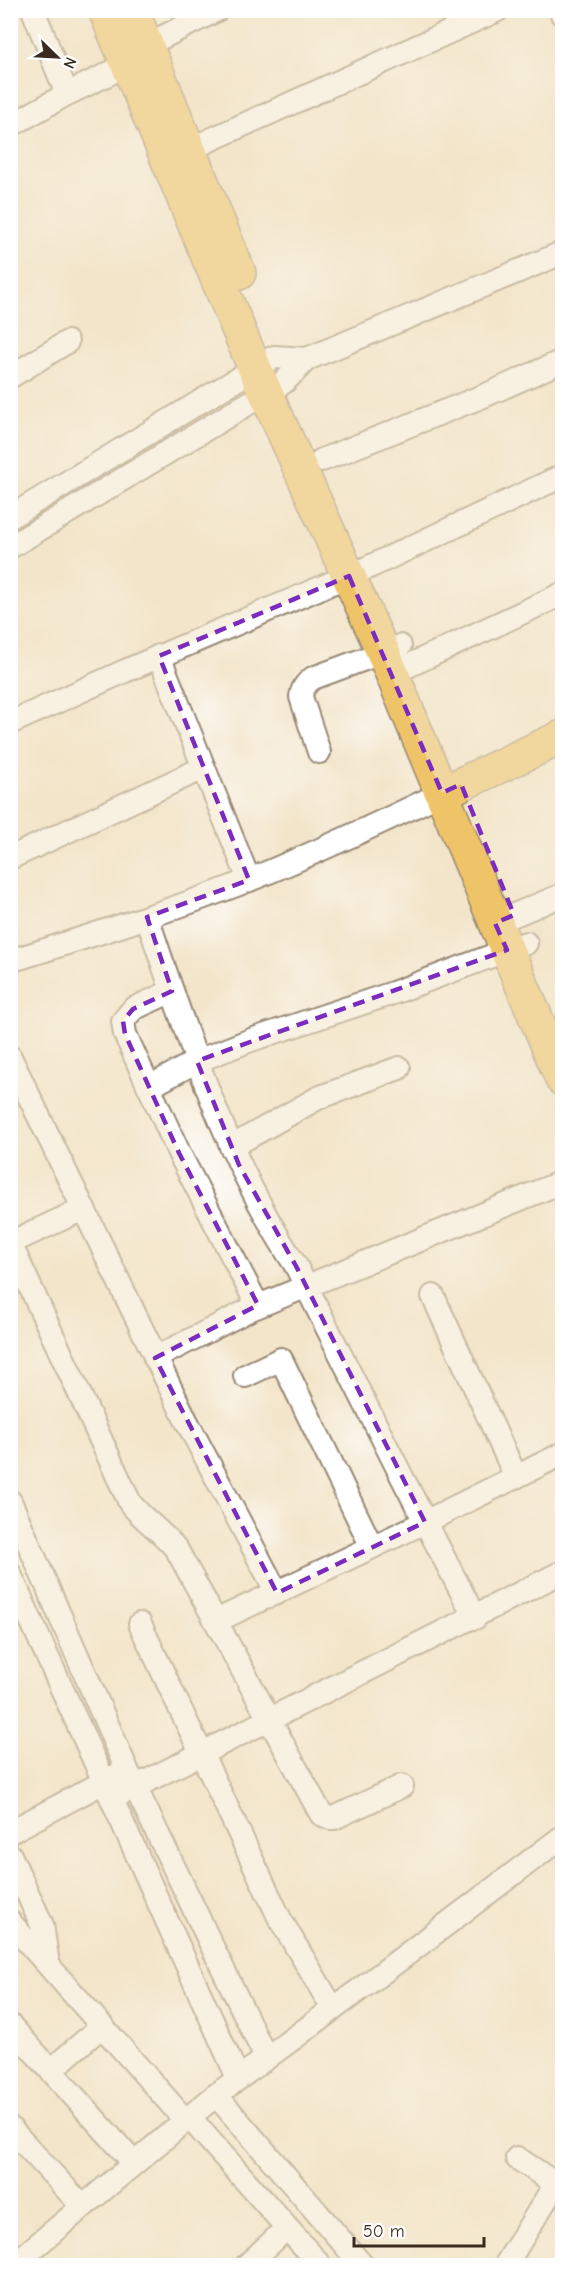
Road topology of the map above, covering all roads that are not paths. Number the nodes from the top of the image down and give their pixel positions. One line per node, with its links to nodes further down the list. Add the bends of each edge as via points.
1 (33, 10): 7 (street)
2 (105, 10): 6 (highway)
3 (132, 10): 6 (highway)
4 (217, 10): 6 (street)
5 (498, 10): 9 (street)
6 (142, 54): 7 (street); 9 (highway); 13 (highway)
7 (67, 94): 8 (street)
8 (10, 126)
9 (190, 149): 13 (highway)
10 (562, 253): 13 (street)
11 (67, 342): 14 (street)
12 (562, 361): 15 (street)
13 (270, 375): 15 (highway); 17 (street); 18 (street); 19 (highway)
14 (10, 377)
15 (322, 460): 19 (highway)
16 (562, 476): 19 (street)
17 (10, 517)
18 (10, 547)
19 (358, 572): 21 (highway); 22 (street)
20 (562, 594): 21 (street)
21 (397, 655): 25 (street, via 313,678 302,690 301,698); 27 (highway)
22 (159, 656): 23 (street); 26 (street)
23 (10, 723)
24 (562, 736): 27 (highway)
25 (319, 752)
26 (203, 768): 28 (street); 29 (street)
27 (452, 789): 29 (street); 32 (highway)
28 (10, 858)
29 (249, 880): 31 (street)
30 (562, 895): 32 (street)
31 (147, 917): 33 (street); 34 (street)
32 (510, 933): 35 (highway); 37 (street, via 393,993); 39 (highway)
33 (10, 961)
34 (172, 991): 37 (street); 40 (street, via 133,1009 123,1021)
35 (562, 1027)
36 (10, 1057): 43 (street)
37 (197, 1061): 40 (street); 41 (street)
38 (399, 1068): 41 (street, via 318,1098)
39 (562, 1079)
40 (149, 1087): 46 (street)
41 (231, 1147): 44 (street, via 275,1235)
42 (562, 1182): 44 (street)
43 (83, 1209): 47 (street); 58 (street, via 10,1243 130,1503 177,1550)
44 (307, 1287): 46 (street); 52 (street)
45 (433, 1296): 50 (street)
46 (258, 1306): 47 (street)
47 (155, 1358): 56 (street)
48 (245, 1376): 53 (street, via 281,1359)
49 (562, 1454): 50 (street)
50 (516, 1477): 52 (street)
51 (10, 1501): 62 (street)
52 (425, 1522): 53 (street); 57 (street)
53 (372, 1547): 56 (street)
54 (562, 1572): 57 (street)
55 (10, 1574): 64 (street)
56 (277, 1593): 58 (street)
57 (476, 1618): 60 (street)
58 (216, 1621): 60 (street)
59 (140, 1624): 61 (street)
60 (271, 1720): 61 (street); 63 (street, via 318,1809 326,1817 334,1818)
61 (201, 1755): 62 (street); 70 (street, via 280,1919)
62 (131, 1778): 64 (street); 73 (street)
63 (402, 1786)
64 (107, 1790): 65 (street); 75 (street)
65 (10, 1832)
66 (562, 1837): 70 (street)
67 (10, 1855): 69 (street, via 42,1925)
68 (10, 1922): 69 (street)
69 (48, 1964): 72 (street)
70 (333, 2009): 73 (street)
71 (10, 2025): 74 (street)
72 (102, 2026): 74 (street); 77 (street)
73 (266, 2058): 75 (street)
74 (51, 2070): 80 (street)
75 (238, 2078): 76 (street)
76 (216, 2095): 77 (street); 87 (street)
77 (187, 2119): 80 (street); 83 (street)
78 (15, 2143): 82 (street)
79 (517, 2158): 81 (street)
80 (134, 2163): 82 (street)
81 (559, 2186): 88 (street)
82 (82, 2206): 84 (street)
83 (287, 2228): 85 (street); 86 (street)
84 (12, 2265)
85 (246, 2265)
86 (321, 2265)
87 (363, 2265)
88 (505, 2265)

